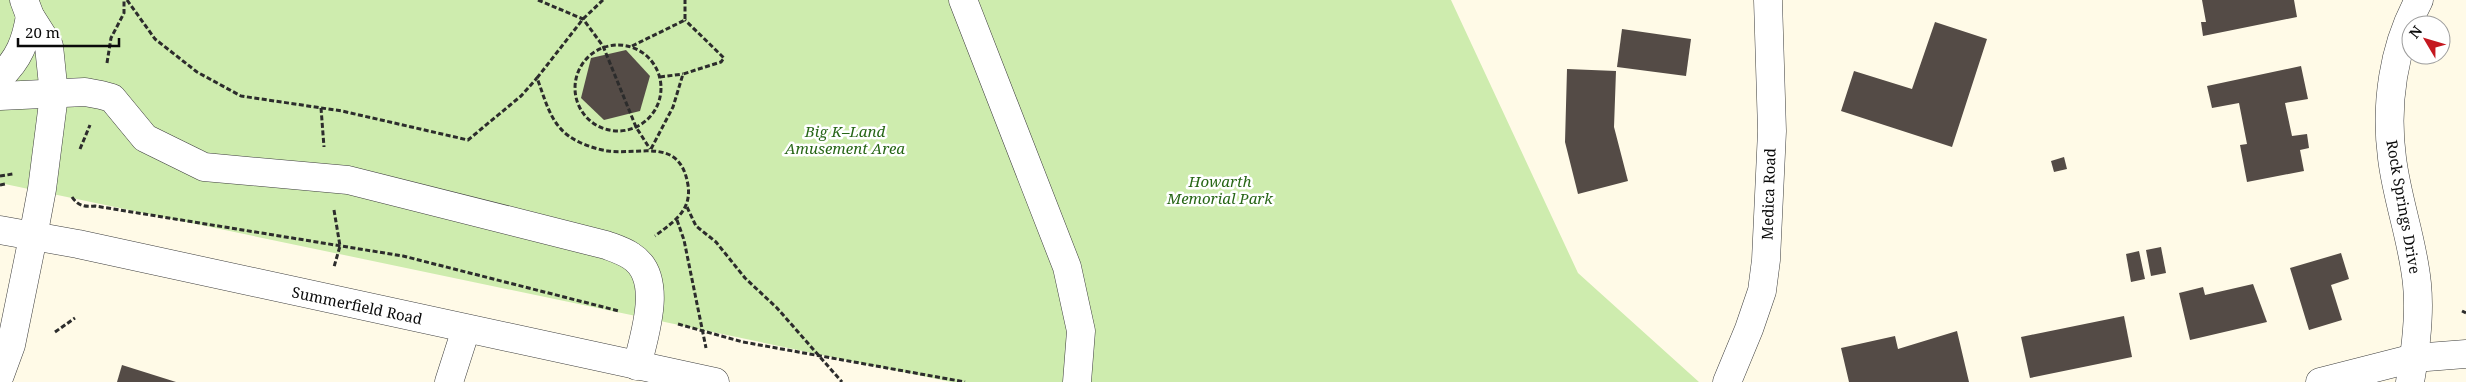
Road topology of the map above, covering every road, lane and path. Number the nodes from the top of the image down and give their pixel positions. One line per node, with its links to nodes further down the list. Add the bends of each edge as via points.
1 (126, 0): 13 (path, via 124,13 111,38); 20 (path, via 155,39 197,72 241,96)
2 (538, 0): 9 (path)
3 (603, 0): 9 (path)
4 (685, 0): 10 (path)
5 (963, 0): 56 (street, via 1067,267 1081,331)
6 (1768, 0): 57 (street, Medica Road, via 1772,131 1766,260 1762,291 1750,329)
7 (2420, 0): 49 (street, Rock Springs Drive, via 2413,11 2397,59 2388,108 2392,158 2417,284)
8 (27, 8): 15 (street, via 26,40 17,59); 18 (street, via 49,46)
9 (583, 20): 11 (path); 17 (path)
10 (684, 20): 12 (path); 14 (path, via 724,58 721,62)
11 (603, 46): 12 (path); 22 (path); 22 (path, via 581,64 574,90 578,104 585,116 608,130 623,131)
12 (632, 46): 16 (path, via 645,54)
13 (107, 69)
14 (683, 74): 16 (path); 23 (path, via 673,106)
15 (0, 77)
16 (660, 77): 22 (path, via 657,106 649,118)
17 (536, 78): 20 (path, via 521,96 468,140); 23 (path, via 554,123 578,142 608,151)
18 (54, 94): 19 (street); 27 (street, via 85,92 112,98 145,138 204,167); 34 (street)
19 (0, 96)
20 (321, 108): 27 (path)
21 (92, 121): 24 (path, via 82,146)
22 (636, 127): 23 (path)
23 (651, 150): 31 (path, via 668,152 680,164 688,186)
24 (74, 154)
25 (18, 173): 26 (path)
26 (0, 176)
27 (326, 177): 35 (path); 36 (street, via 606,245)
28 (5, 184): 29 (path)
29 (0, 185)
30 (69, 193): 35 (path, via 76,203 86,207)
31 (687, 207): 32 (path); 47 (path, via 696,226 716,242 745,278 777,308)
32 (677, 220): 36 (path, via 644,244); 44 (path)
33 (0, 230): 34 (street, Summerfield Road)
34 (33, 237): 37 (street, Summerfield Road); 50 (street, via 11,345)
35 (340, 246): 37 (path); 40 (path, via 403,256)
36 (633, 257): 48 (street, via 647,275 651,292)
37 (325, 298): 43 (street, Summerfield Road)
38 (2462, 311): 39 (path)
39 (2466, 313)
40 (628, 314)
41 (75, 318): 45 (path)
42 (674, 324): 44 (path)
43 (466, 330): 48 (street, Summerfield Road); 52 (street)
44 (704, 330): 47 (path, via 743,342); 53 (path)
45 (55, 332)
46 (2466, 354): 49 (street)
47 (818, 355): 54 (path); 55 (path)
48 (637, 366): 51 (street, Summerfield Road)
49 (2412, 370): 58 (street)
50 (0, 375)
51 (670, 378): 53 (street, Summerfield Road)
52 (449, 382)
53 (712, 382)
54 (842, 382)
55 (965, 382)
56 (1077, 382)
57 (1727, 382)
58 (2320, 382)

